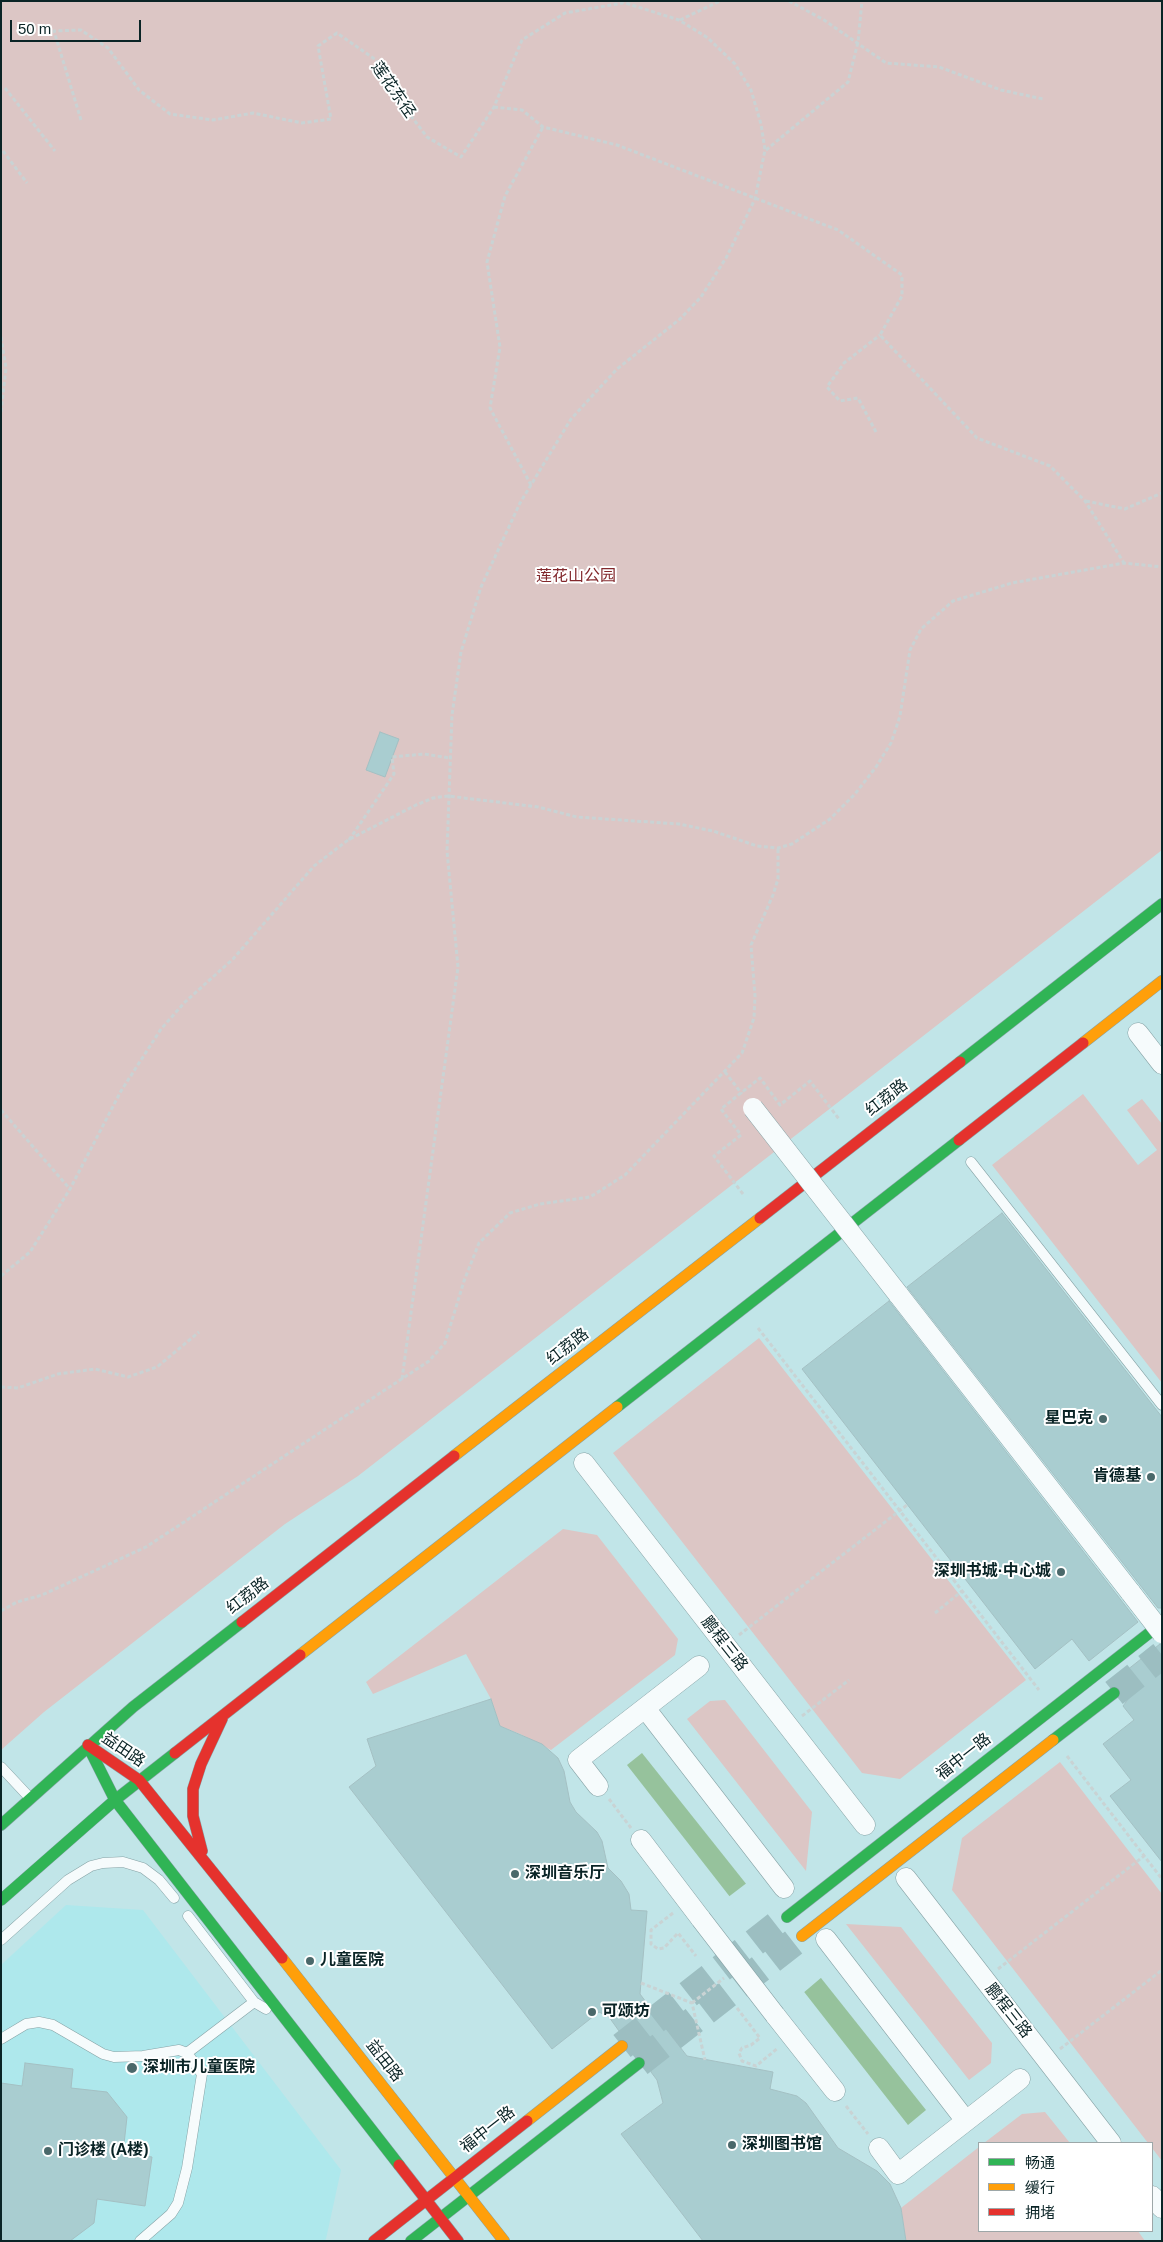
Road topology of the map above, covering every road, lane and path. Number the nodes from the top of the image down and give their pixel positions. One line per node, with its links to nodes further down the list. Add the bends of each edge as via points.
1 (619, 1): 5 (path)
2 (720, 1): 6 (path)
3 (789, 1): 7 (path)
4 (862, 1): 7 (path)
5 (624, 3): 6 (path); 10 (path, via 565,13 522,40)
6 (679, 20): 13 (path, via 708,38 735,64 751,90)
7 (858, 42): 9 (path, via 886,63 939,67 1001,90); 13 (path, via 848,82)
8 (5, 88): 15 (path)
9 (1044, 99)
10 (494, 107): 11 (path, 莲花东径, via 461,157 427,137 399,100 376,60 337,32 318,46 331,119 302,123 253,113 213,120 170,114 140,90 108,48 81,30 54,30); 12 (path, via 522,110)
11 (81, 120)
12 (543, 127): 17 (path, via 617,146); 22 (path, via 505,196 487,262 500,347 490,408)
13 (765, 150): 17 (path)
14 (3, 151): 16 (path)
15 (55, 151)
16 (27, 184)
17 (755, 199): 18 (path, via 838,230 902,275 902,296); 22 (path, via 726,258 702,297 680,319 617,369 571,419)
18 (880, 335): 21 (path, via 844,363 827,387 840,401 858,398); 24 (path, via 977,438 1050,466)
19 (1, 337): 20 (path, via 6,368)
20 (1, 412)
21 (876, 432)
22 (530, 485): 27 (path, via 481,587 461,652)
23 (1162, 493): 24 (path, via 1125,509)
24 (1086, 501): 25 (path)
25 (1124, 563): 26 (path); 30 (path, via 994,588 953,601 939,611 921,629 910,650 900,716 876,767 830,819 792,844)
26 (1162, 567)
27 (450, 758): 28 (path); 29 (path, via 424,754 392,757 394,774)
28 (448, 796): 29 (path, via 433,798); 30 (path, via 538,806 577,817 680,824 757,846); 45 (path, via 447,851 458,968)
29 (348, 840): 40 (path, via 314,866 233,960 161,1029 121,1091)
30 (778, 848): 35 (path, via 778,879 751,945 754,1018 742,1053)
31 (1162, 904): 64 (main road, 红荔路)
32 (1162, 981): 62 (main road)
33 (1138, 1033): 34 (street)
34 (1162, 1064)
35 (724, 1072): 36 (path); 45 (path, via 625,1175 590,1197 540,1204 510,1213 479,1243 445,1343 429,1361)
36 (747, 1101): 38 (path, via 760,1078 780,1105 810,1081); 41 (path, via 721,1109 741,1135 714,1156); 55 (street, bridge)
37 (1, 1110): 40 (path)
38 (839, 1119)
39 (971, 1162): 47 (lane)
40 (70, 1188): 42 (path, via 30,1252)
41 (743, 1194)
42 (1, 1276)
43 (758, 1328): 50 (path)
44 (199, 1332): 46 (path, via 157,1367 128,1377 95,1369 58,1374 18,1388)
45 (402, 1379): 52 (path, via 146,1547)
46 (1, 1387)
47 (1162, 1405)
48 (584, 1463): 56 (street, 鹏程三路)
49 (907, 1505): 50 (path)
50 (900, 1511): 51 (path); 56 (path)
51 (962, 1591): 53 (path); 59 (path)
52 (1, 1611)
53 (935, 1612)
54 (1162, 1623): 81 (main road, 福中一路)
55 (1162, 1633)
56 (726, 1646): 63 (street, 鹏程三路)
57 (699, 1666): 61 (street)
58 (849, 1680): 63 (path)
59 (1038, 1690)
60 (1114, 1693): 82 (main road)
61 (645, 1708): 68 (street, via 578,1760); 78 (street)
62 (224, 1715): 67 (main road); 75 (main road, via 193,1789 193,1816)
63 (788, 1727): 72 (street, 鹏程三路)
64 (88, 1745): 67 (main road, 益田路); 69 (main road, 红荔路); 70 (main road, 益田路)
65 (1065, 1753): 74 (path)
66 (1, 1767): 69 (lane)
67 (139, 1780): 70 (main road); 75 (main road, 益田路)
68 (598, 1786): 73 (path)
69 (30, 1798): 71 (main road, 红荔路)
70 (114, 1800): 79 (main road); 93 (main road, 益田路)
71 (1, 1825)
72 (865, 1826)
73 (641, 1840): 80 (street)
74 (1144, 1856): 77 (path); 88 (path)
75 (205, 1860): 106 (main road, 益田路)
76 (906, 1878): 88 (street, 鹏程三路)
77 (1162, 1879)
78 (784, 1888)
79 (1, 1900)
80 (688, 1901): 85 (path, via 651,1930 651,1944 655,1948 664,1948 678,1933); 86 (street, bridge)
81 (787, 1917)
82 (802, 1936)
83 (1, 1940): 90 (lane, via 79,1872 103,1863 129,1863 143,1868 159,1880)
84 (826, 1940): 103 (street)
85 (696, 1956)
86 (738, 1967): 91 (path); 94 (street, bridge)
87 (1162, 1970): 98 (path)
88 (984, 1980): 98 (street, 鹏程三路)
89 (641, 1983): 91 (path, bridge)
90 (254, 2002): 93 (lane); 97 (lane)
91 (692, 2003): 99 (path, bridge)
92 (737, 2008): 94 (path, via 760,2038 742,2048 740,2056 745,2063 756,2066)
93 (290, 2024): 109 (main road, 益田路)
94 (793, 2037): 102 (street)
95 (1, 2039): 97 (lane, via 26,2024 39,2022 53,2025 114,2057 179,2050)
96 (622, 2046): 106 (main road, 福中一路)
97 (187, 2053): 112 (lane, via 202,2074 182,2188 171,2214)
98 (1046, 2059): 104 (street, 鹏程三路)
99 (705, 2060)
100 (639, 2063): 107 (main road)
101 (1020, 2080): 103 (street)
102 (835, 2091): 105 (path)
103 (966, 2121): 105 (street, via 898,2174)
104 (1110, 2142)
105 (879, 2148)
106 (454, 2177): 107 (main road, 益田路); 109 (main road, 福中一路)
107 (469, 2196): 111 (main road); 116 (main road, 益田路)
108 (1153, 2197): 110 (street)
109 (426, 2199): 111 (main road, 益田路); 113 (main road, 福中一路)
110 (1162, 2208)
111 (441, 2218): 114 (main road); 115 (main road, 益田路)
112 (140, 2241)
113 (374, 2241)
114 (411, 2241)
115 (458, 2241)
116 (504, 2241)

